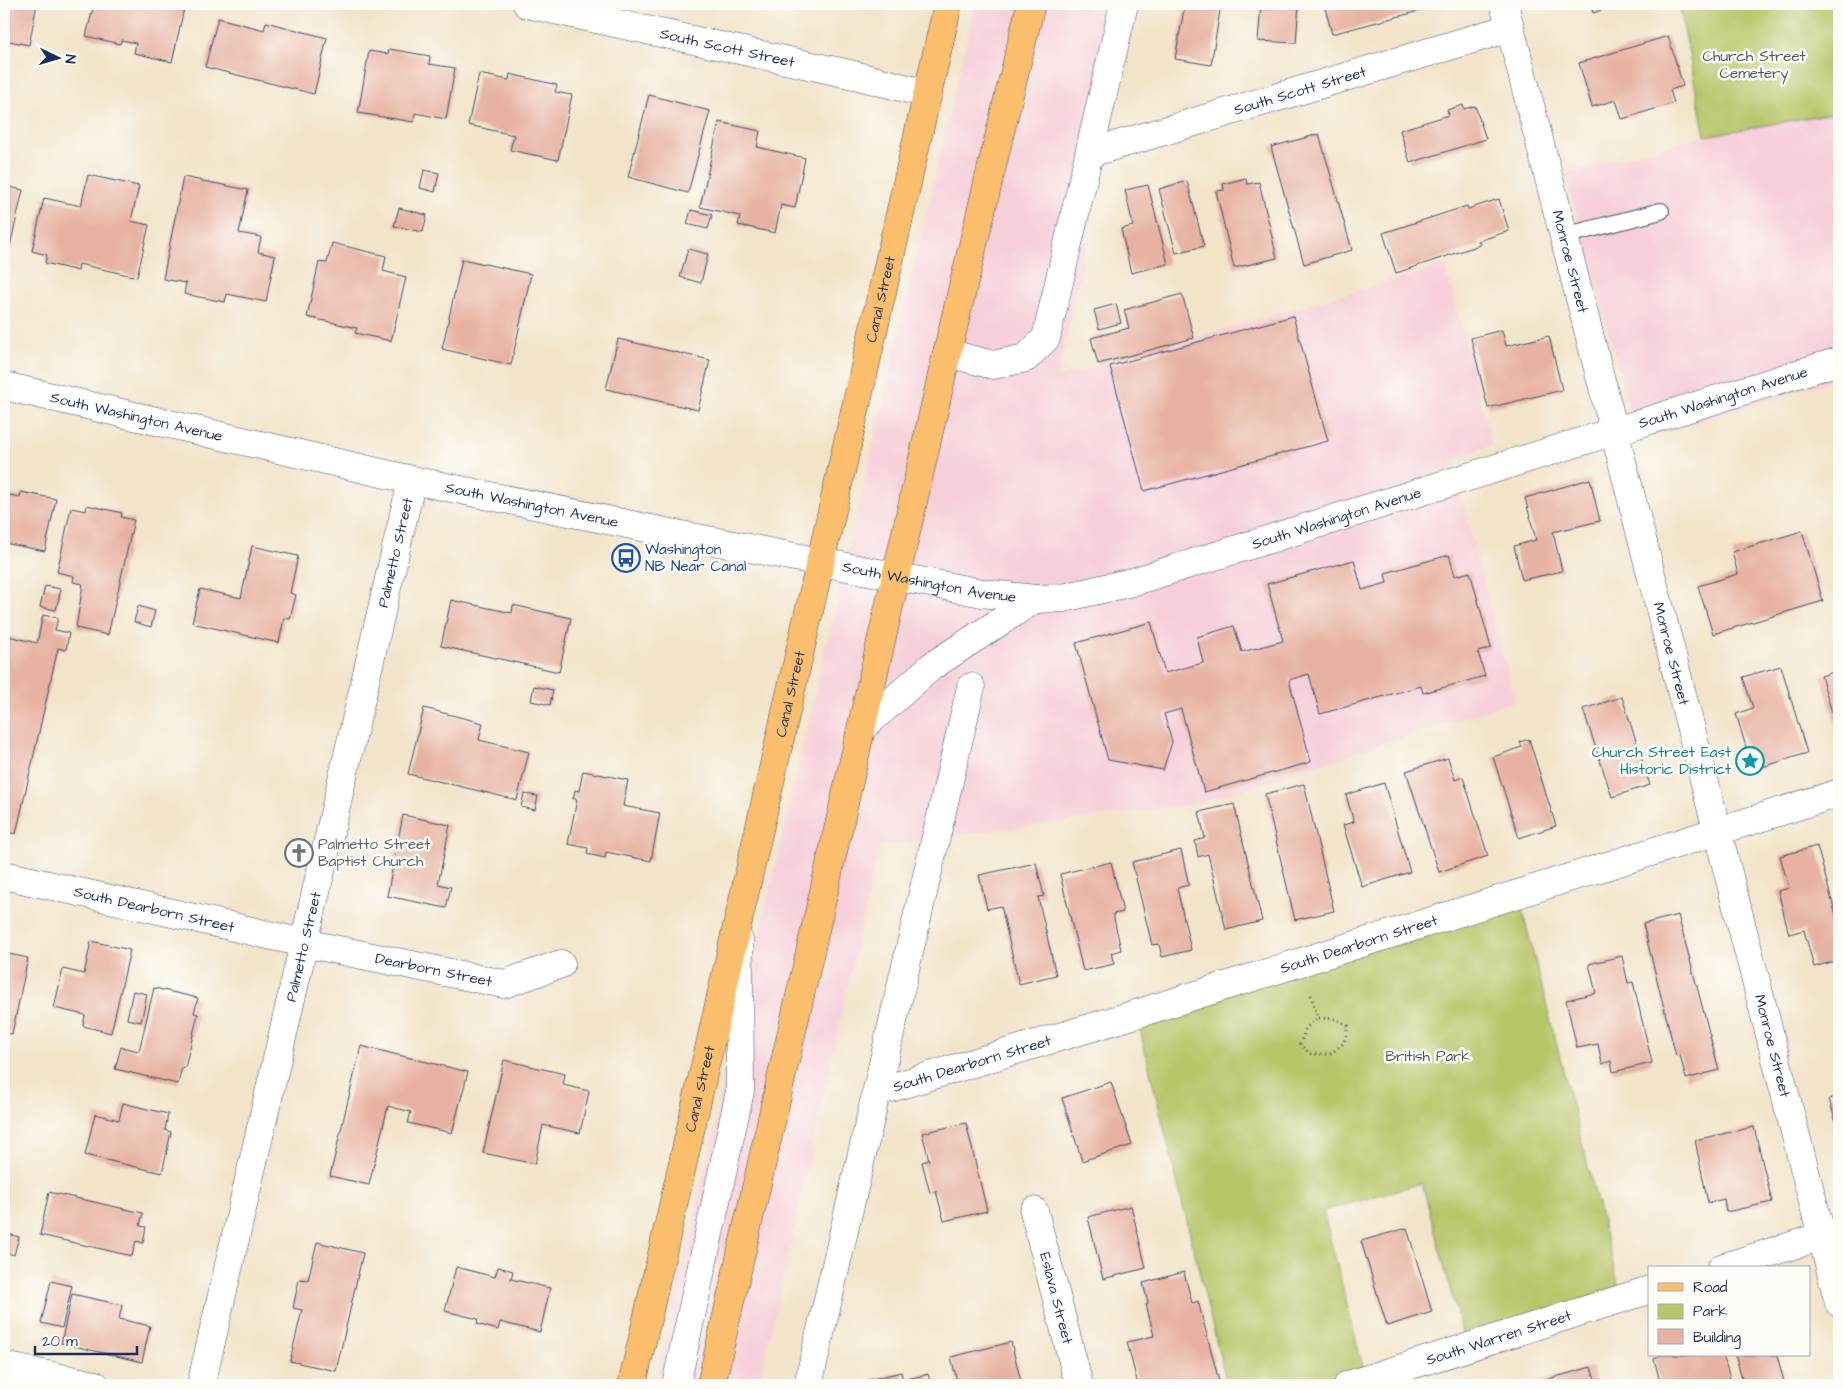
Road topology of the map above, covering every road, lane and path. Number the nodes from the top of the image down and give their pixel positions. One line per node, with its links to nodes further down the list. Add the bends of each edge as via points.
1 (527, 4): 6 (street, South Scott Street)
2 (948, 4): 6 (main road, Canal Street)
3 (1031, 4): 10 (main road)
4 (1124, 4): 7 (street)
5 (1507, 16): 7 (street, South Scott Street); 9 (street, Monroe Street)
6 (928, 94): 15 (main road, Canal Street)
7 (1090, 154): 10 (street, via 1046,338 1026,358 993,365)
8 (1661, 211): 9 (lane)
9 (1564, 236): 13 (street, Monroe Street)
10 (947, 353): 16 (main road)
11 (1839, 361): 13 (street, South Washington Avenue)
12 (4, 386): 14 (street, South Washington Avenue)
13 (1615, 431): 17 (street, South Washington Avenue, via 1132,582 1063,598); 21 (street, Monroe Street)
14 (412, 480): 15 (street, South Washington Avenue); 24 (street, Palmetto Street)
15 (821, 561): 16 (street, South Washington Avenue); 23 (main road, Canal Street)
16 (896, 576): 17 (street, South Washington Avenue, via 982,593); 19 (main road)
17 (1035, 599): 19 (street, via 932,666)
18 (971, 687): 28 (street)
19 (862, 728): 39 (main road)
20 (1839, 793): 21 (street, South Dearborn Street)
21 (1717, 832): 28 (street, South Dearborn Street, via 1145,1012); 30 (street, Monroe Street)
22 (4, 875): 24 (street, South Dearborn Street)
23 (739, 918): 37 (main road, Canal Street); 38 (street, via 740,1092)
24 (304, 943): 25 (street, Dearborn Street, via 504,984); 36 (street, Palmetto Street)
25 (561, 964)
26 (1312, 995): 27 (path)
27 (1318, 1018): 27 (path, via 1336,1019 1348,1026 1344,1043 1330,1054 1310,1054 1300,1044 1306,1028)
28 (877, 1092): 40 (street)
29 (1034, 1211): 41 (street, Eslava Street)
30 (1830, 1233): 31 (street); 33 (street, Monroe Street)
31 (1727, 1266)
32 (1648, 1290): 42 (street, South Warren Street)
33 (1839, 1303)
34 (4, 1366): 35 (street)
35 (96, 1385)
36 (201, 1385)
37 (632, 1385)
38 (676, 1385)
39 (711, 1385)
40 (808, 1385)
41 (1079, 1385)
42 (1348, 1385)

